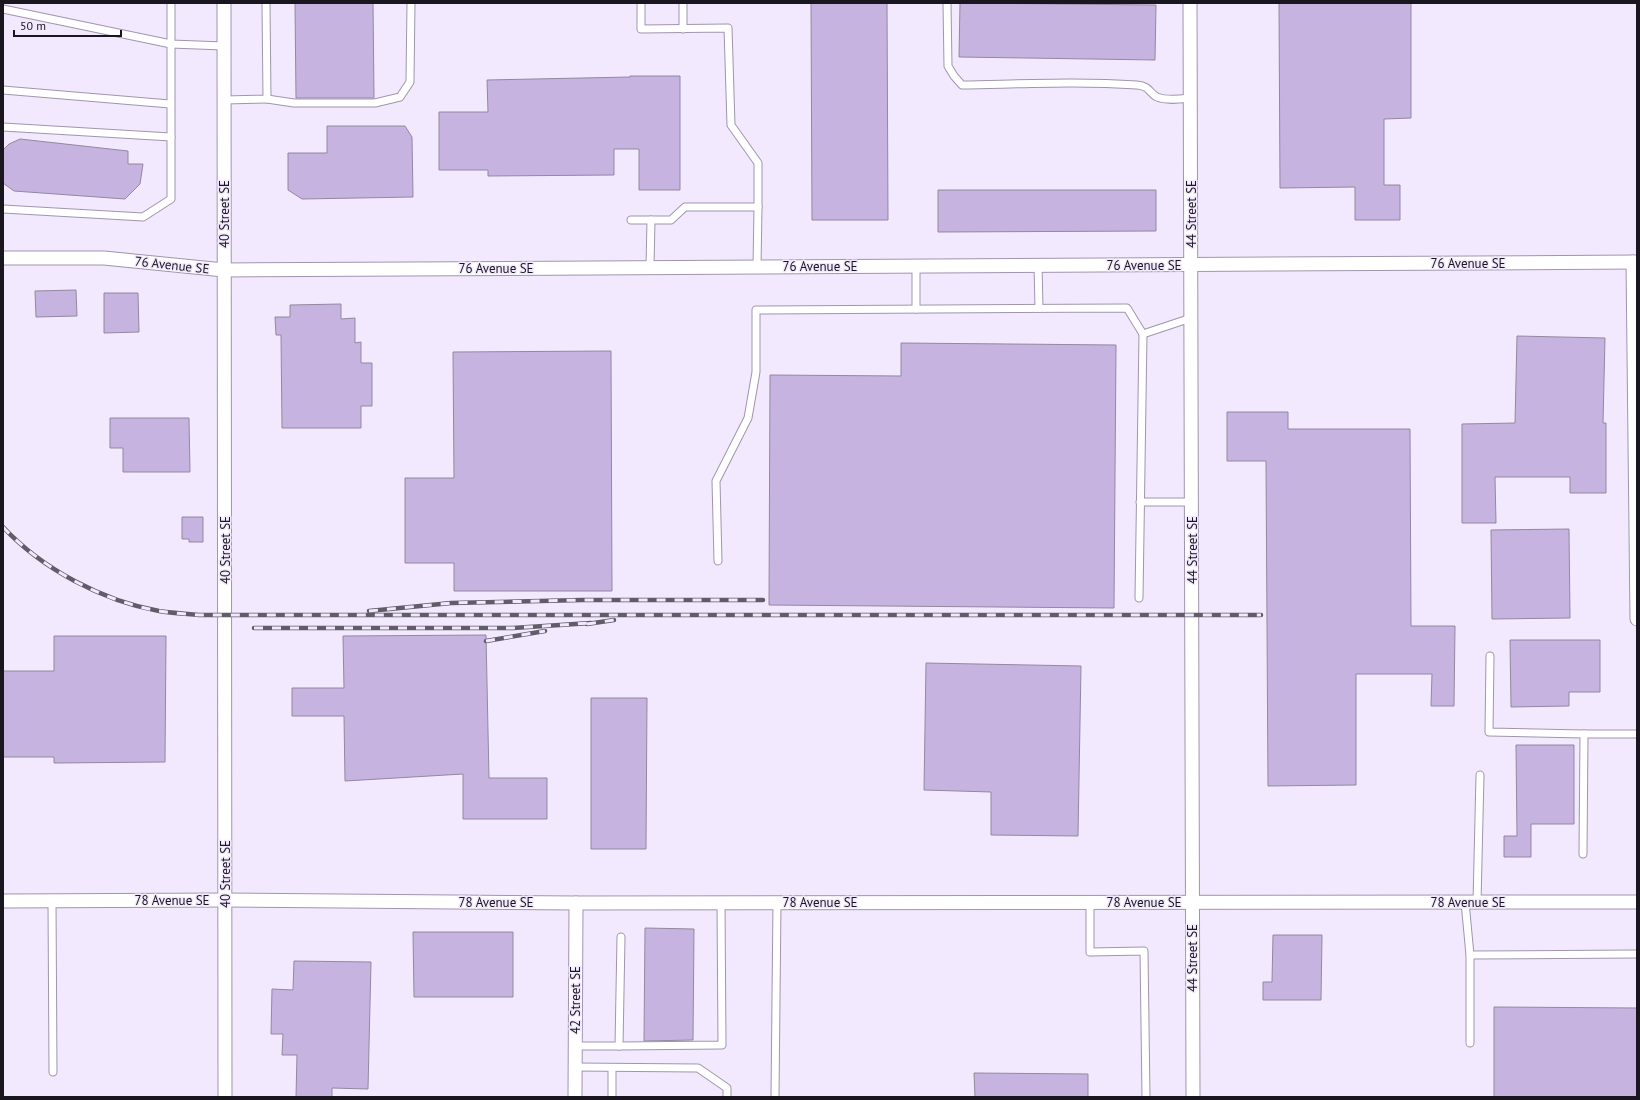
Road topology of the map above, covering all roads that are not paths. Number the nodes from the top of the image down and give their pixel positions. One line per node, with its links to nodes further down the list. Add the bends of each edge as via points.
1 (170, 3): 11 (lane)
2 (224, 3): 12 (street, 40 Street SE)
3 (266, 3): 15 (lane)
4 (411, 3): 15 (lane, via 410,82 400,97 374,103 294,103)
5 (640, 3): 10 (lane, via 641,29)
6 (683, 3): 10 (lane)
7 (947, 3): 14 (lane, via 948,66 962,85 1095,82 1140,86 1149,89 1161,99)
8 (1190, 3): 14 (street, 44 Street SE)
9 (3, 9): 11 (lane)
10 (683, 29): 20 (lane, via 728,28 731,125 758,163)
11 (170, 44): 12 (lane); 17 (lane)
12 (224, 46): 16 (street, 40 Street SE)
13 (3, 90): 17 (lane)
14 (1191, 98): 26 (street, 44 Street SE)
15 (267, 99): 16 (lane)
16 (224, 100): 31 (street, 40 Street SE)
17 (170, 104): 19 (lane)
18 (3, 127): 19 (lane)
19 (170, 137): 21 (lane, via 171,199 143,217)
20 (758, 207): 23 (lane, via 685,207 671,220); 30 (lane)
21 (3, 209)
22 (631, 220): 23 (lane)
23 (651, 220): 29 (lane)
24 (3, 258): 31 (street, 76 Avenue SE, via 104,258)
25 (1635, 262): 26 (street, 76 Avenue SE); 36 (street)
26 (1191, 264): 27 (street, 76 Avenue SE); 34 (street, 44 Street SE)
27 (1038, 265): 28 (street, 76 Avenue SE); 32 (lane)
28 (916, 266): 30 (street, 76 Avenue SE); 33 (lane)
29 (650, 267): 30 (street, 76 Avenue SE); 31 (street, 76 Avenue SE)
30 (756, 267)
31 (224, 270): 48 (street, 40 Street SE)
32 (1038, 308): 33 (lane); 35 (lane, via 1127,308)
33 (916, 309): 39 (lane, via 756,310 756,372 748,418 716,481)
34 (1191, 318): 35 (lane); 38 (street, 44 Street SE)
35 (1143, 334): 37 (lane)
36 (1636, 439): 41 (street)
37 (1140, 502): 38 (lane); 40 (lane)
38 (1192, 502): 53 (street, 44 Street SE)
39 (718, 561)
40 (1139, 598)
41 (1637, 618)
42 (1490, 656): 43 (lane, via 1489,732)
43 (1584, 734): 44 (lane); 46 (lane)
44 (1637, 734)
45 (1480, 775): 54 (lane)
46 (1583, 854)
47 (52, 900): 48 (street, 78 Avenue SE); 49 (street, 78 Avenue SE); 65 (lane)
48 (225, 900): 56 (street, 78 Avenue SE); 66 (street, 40 Street SE)
49 (3, 901)
50 (721, 902): 51 (street, 78 Avenue SE); 56 (street, 78 Avenue SE); 62 (lane, via 722,1045)
51 (777, 902): 52 (street, 78 Avenue SE); 70 (lane)
52 (1090, 902): 53 (street, 78 Avenue SE); 71 (lane, via 1090,952 1144,951)
53 (1192, 902): 54 (street, 78 Avenue SE); 72 (street, 44 Street SE)
54 (1471, 902): 55 (street, 78 Avenue SE); 59 (lane)
55 (1637, 902)
56 (576, 903): 61 (street, 42 Street SE)
57 (620, 938): 62 (lane)
58 (1637, 954): 59 (lane)
59 (1470, 955): 60 (lane)
60 (1470, 1043)
61 (575, 1046): 62 (lane); 63 (street, 42 Street SE)
62 (619, 1046)
63 (575, 1067): 64 (lane); 67 (street, 42 Street SE)
64 (612, 1068): 68 (lane); 69 (lane, via 698,1068 727,1088)
65 (53, 1072)
66 (225, 1097)
67 (575, 1097)
68 (612, 1097)
69 (727, 1097)
70 (775, 1097)
71 (1146, 1097)
72 (1193, 1097)

